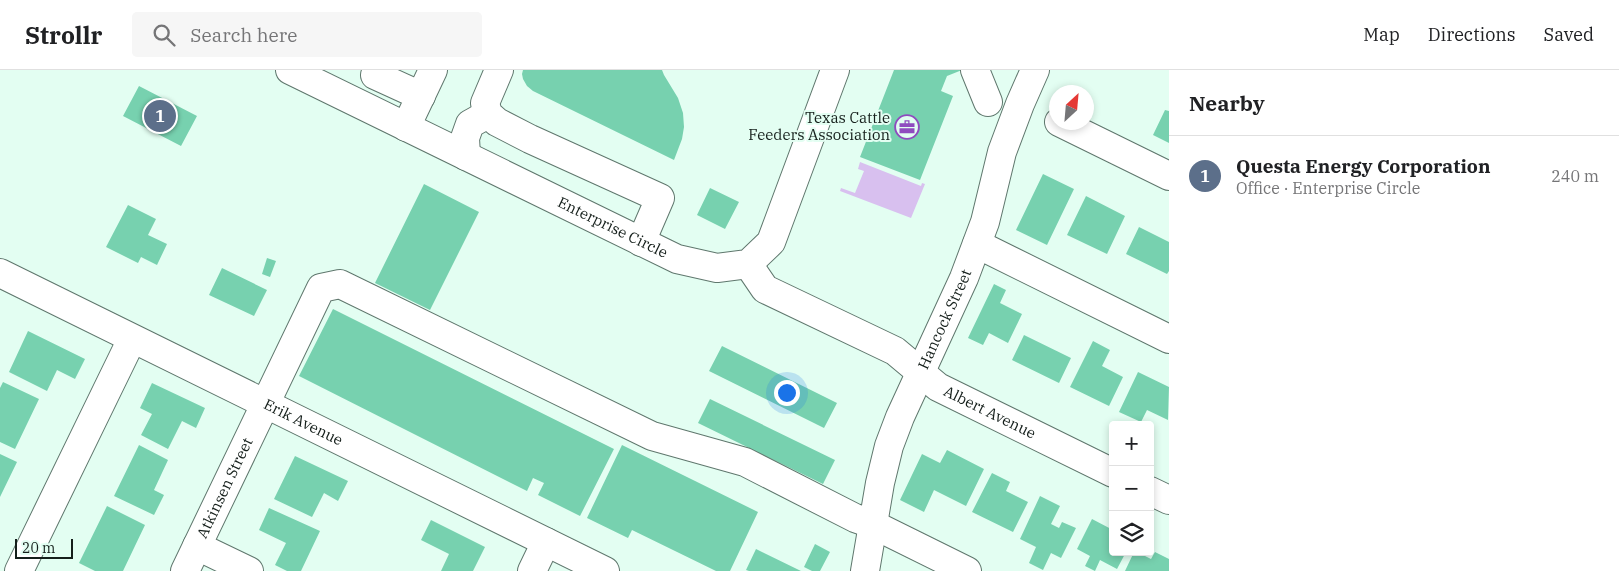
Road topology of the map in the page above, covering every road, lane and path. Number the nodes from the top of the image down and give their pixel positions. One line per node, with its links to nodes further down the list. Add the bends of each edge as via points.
1 (290, 70): 11 (street, Enterprise Circle)
2 (433, 70): 8 (street)
3 (500, 70): 12 (street, via 485,102)
4 (834, 70): 20 (street, via 770,242)
5 (975, 70): 9 (street)
6 (1035, 70): 10 (street, Hancock Street)
7 (376, 72): 8 (street); 11 (street)
8 (420, 96): 14 (street)
9 (988, 102)
10 (1020, 104): 13 (street); 19 (street, Hancock Street, via 1002,152)
11 (361, 105): 14 (street, Enterprise Circle)
12 (488, 114): 16 (street, via 470,124 465,138); 18 (street, via 530,139 660,198)
13 (1049, 118)
14 (406, 127): 16 (street, Enterprise Circle)
15 (1074, 130): 17 (street)
16 (466, 156): 18 (street, Enterprise Circle)
17 (1169, 176)
18 (641, 242): 20 (street, Enterprise Circle, via 677,259 717,268)
19 (977, 244): 23 (street); 24 (street, Hancock Street)
20 (748, 264): 24 (street, Albert Avenue, via 765,289 895,351)
21 (1, 276): 22 (street, Erik Avenue)
22 (132, 338): 25 (street, Erik Avenue); 32 (street)
23 (1169, 339)
24 (921, 373): 26 (street, Albert Avenue, via 938,387); 29 (street, Hancock Street, via 889,446)
25 (264, 403): 29 (street, Atkinsen Street, via 321,288 340,284 652,436 745,462); 30 (street, Erik Avenue); 31 (street, Atkinsen Street)
26 (1109, 471)
27 (1154, 493): 28 (street)
28 (1169, 500)
29 (872, 524): 37 (street, Hancock Street); 38 (street)
30 (546, 542): 35 (street); 36 (street, Erik Avenue)
31 (197, 546): 33 (street, Atkinsen Street); 34 (street)
32 (19, 571)
33 (185, 571)
34 (250, 571)
35 (532, 571)
36 (605, 571)
37 (865, 571)
38 (967, 571)

